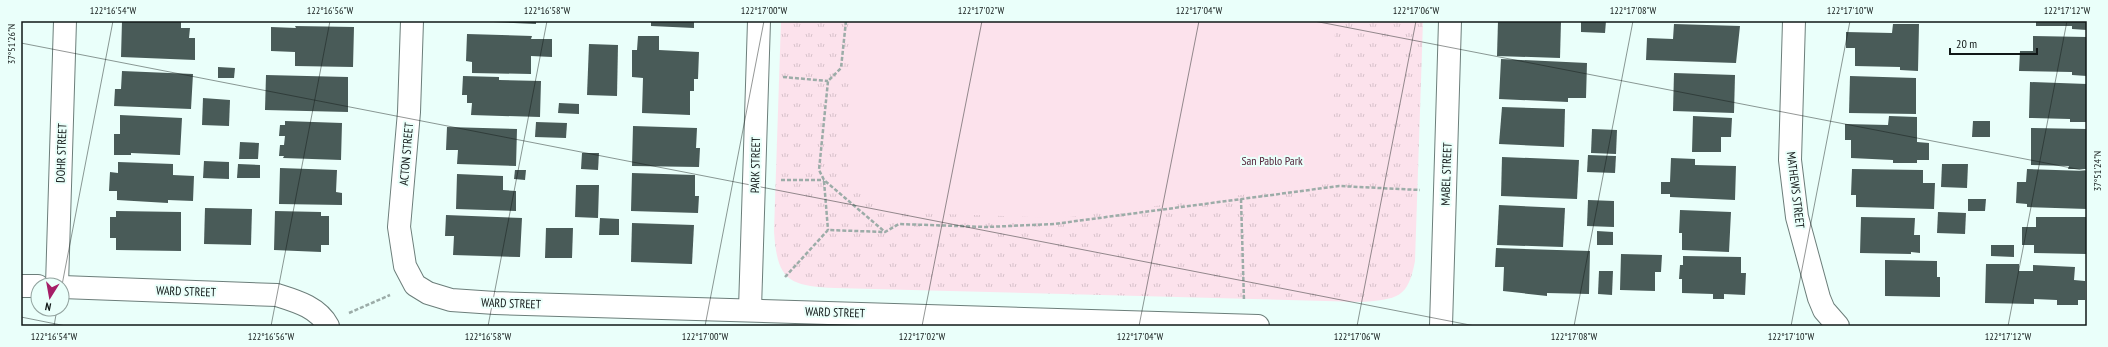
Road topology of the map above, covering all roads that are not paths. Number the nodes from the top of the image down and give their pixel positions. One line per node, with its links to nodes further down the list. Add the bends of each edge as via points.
1 (65, 21): 6 (street, DOHR STREET)
2 (412, 21): 7 (street, ACTON STREET, via 409,112 399,227 405,266)
3 (759, 21): 9 (street, PARK STREET)
4 (1450, 21): 14 (street, MABEL STREET)
5 (1794, 21): 15 (street, MATHEWS STREET, via 1790,160 1797,217 1819,298 1824,310)
6 (57, 277)
7 (415, 285): 9 (street, WARD STREET, via 428,293 451,300)
8 (70, 287): 10 (street, WARD STREET, via 277,295 302,302)
9 (750, 309): 11 (street, WARD STREET)
10 (327, 324)
11 (1202, 325): 12 (street, WARD STREET)
12 (1245, 326): 13 (street, WARD STREET)
13 (1258, 326)
14 (1441, 326)
15 (1838, 326)

